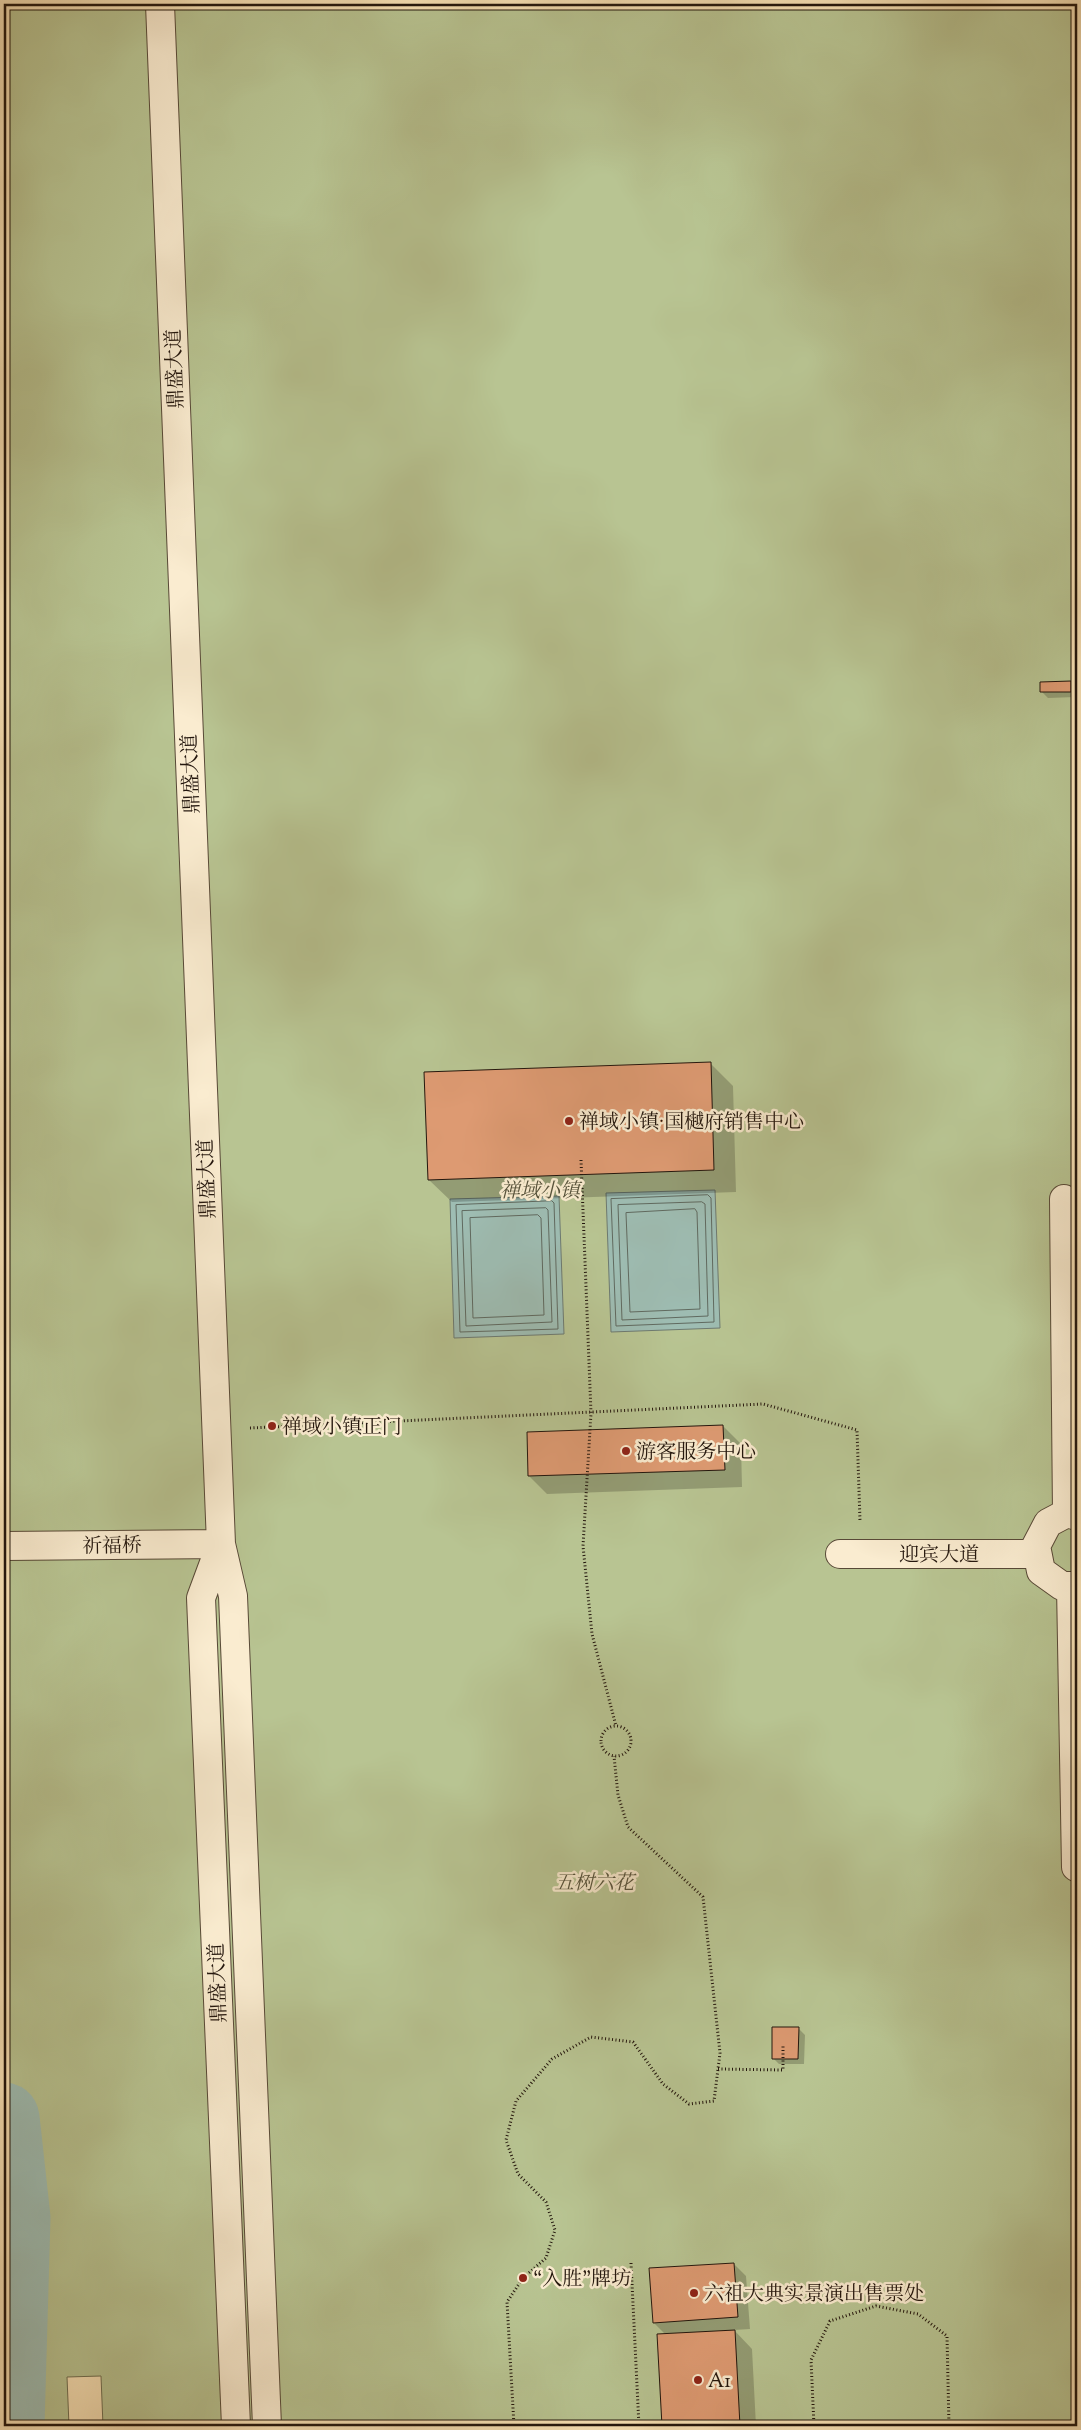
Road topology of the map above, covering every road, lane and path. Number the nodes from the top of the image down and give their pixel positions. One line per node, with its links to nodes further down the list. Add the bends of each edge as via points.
1 (160, 4): 5 (street, 鼎盛大道)
2 (581, 1160): 4 (path)
3 (1064, 1199): 6 (street)
4 (591, 1413): 5 (path); 9 (path, via 763,1404 857,1430 860,1505); 13 (path, via 583,1546 592,1634)
5 (216, 1431): 7 (street, 鼎盛大道)
6 (1072, 1515): 10 (street, via 1048,1523 1036,1546)
7 (221, 1544): 8 (street, 祈福桥); 19 (street, 鼎盛大道, via 201,1598); 20 (street, 鼎盛大道, via 233,1596)
8 (4, 1546)
9 (850, 1554): 10 (street, 迎宾大道)
10 (1037, 1554): 11 (street, via 1041,1571 1062,1586)
11 (1074, 1586): 12 (street)
12 (1075, 1623): 15 (street)
13 (616, 1726): 14 (path, via 606,1729 601,1740 604,1750); 14 (path, via 627,1730 631,1740 628,1750)
14 (614, 1756): 17 (path, via 618,1795 628,1827 703,1897 720,2053)
15 (1076, 1867)
16 (783, 2046): 17 (path, via 783,2070)
17 (718, 2069): 21 (path, via 714,2101 689,2104 663,2084 633,2042 591,2037 552,2059 516,2101 506,2140 518,2174 546,2202 555,2230 546,2258 523,2278 508,2302)
18 (631, 2263): 22 (path)
19 (236, 2426)
20 (267, 2426)
21 (514, 2426)
22 (639, 2426)
23 (814, 2426): 24 (path, via 811,2360 830,2321 876,2306 918,2314 947,2336)
24 (949, 2426)

